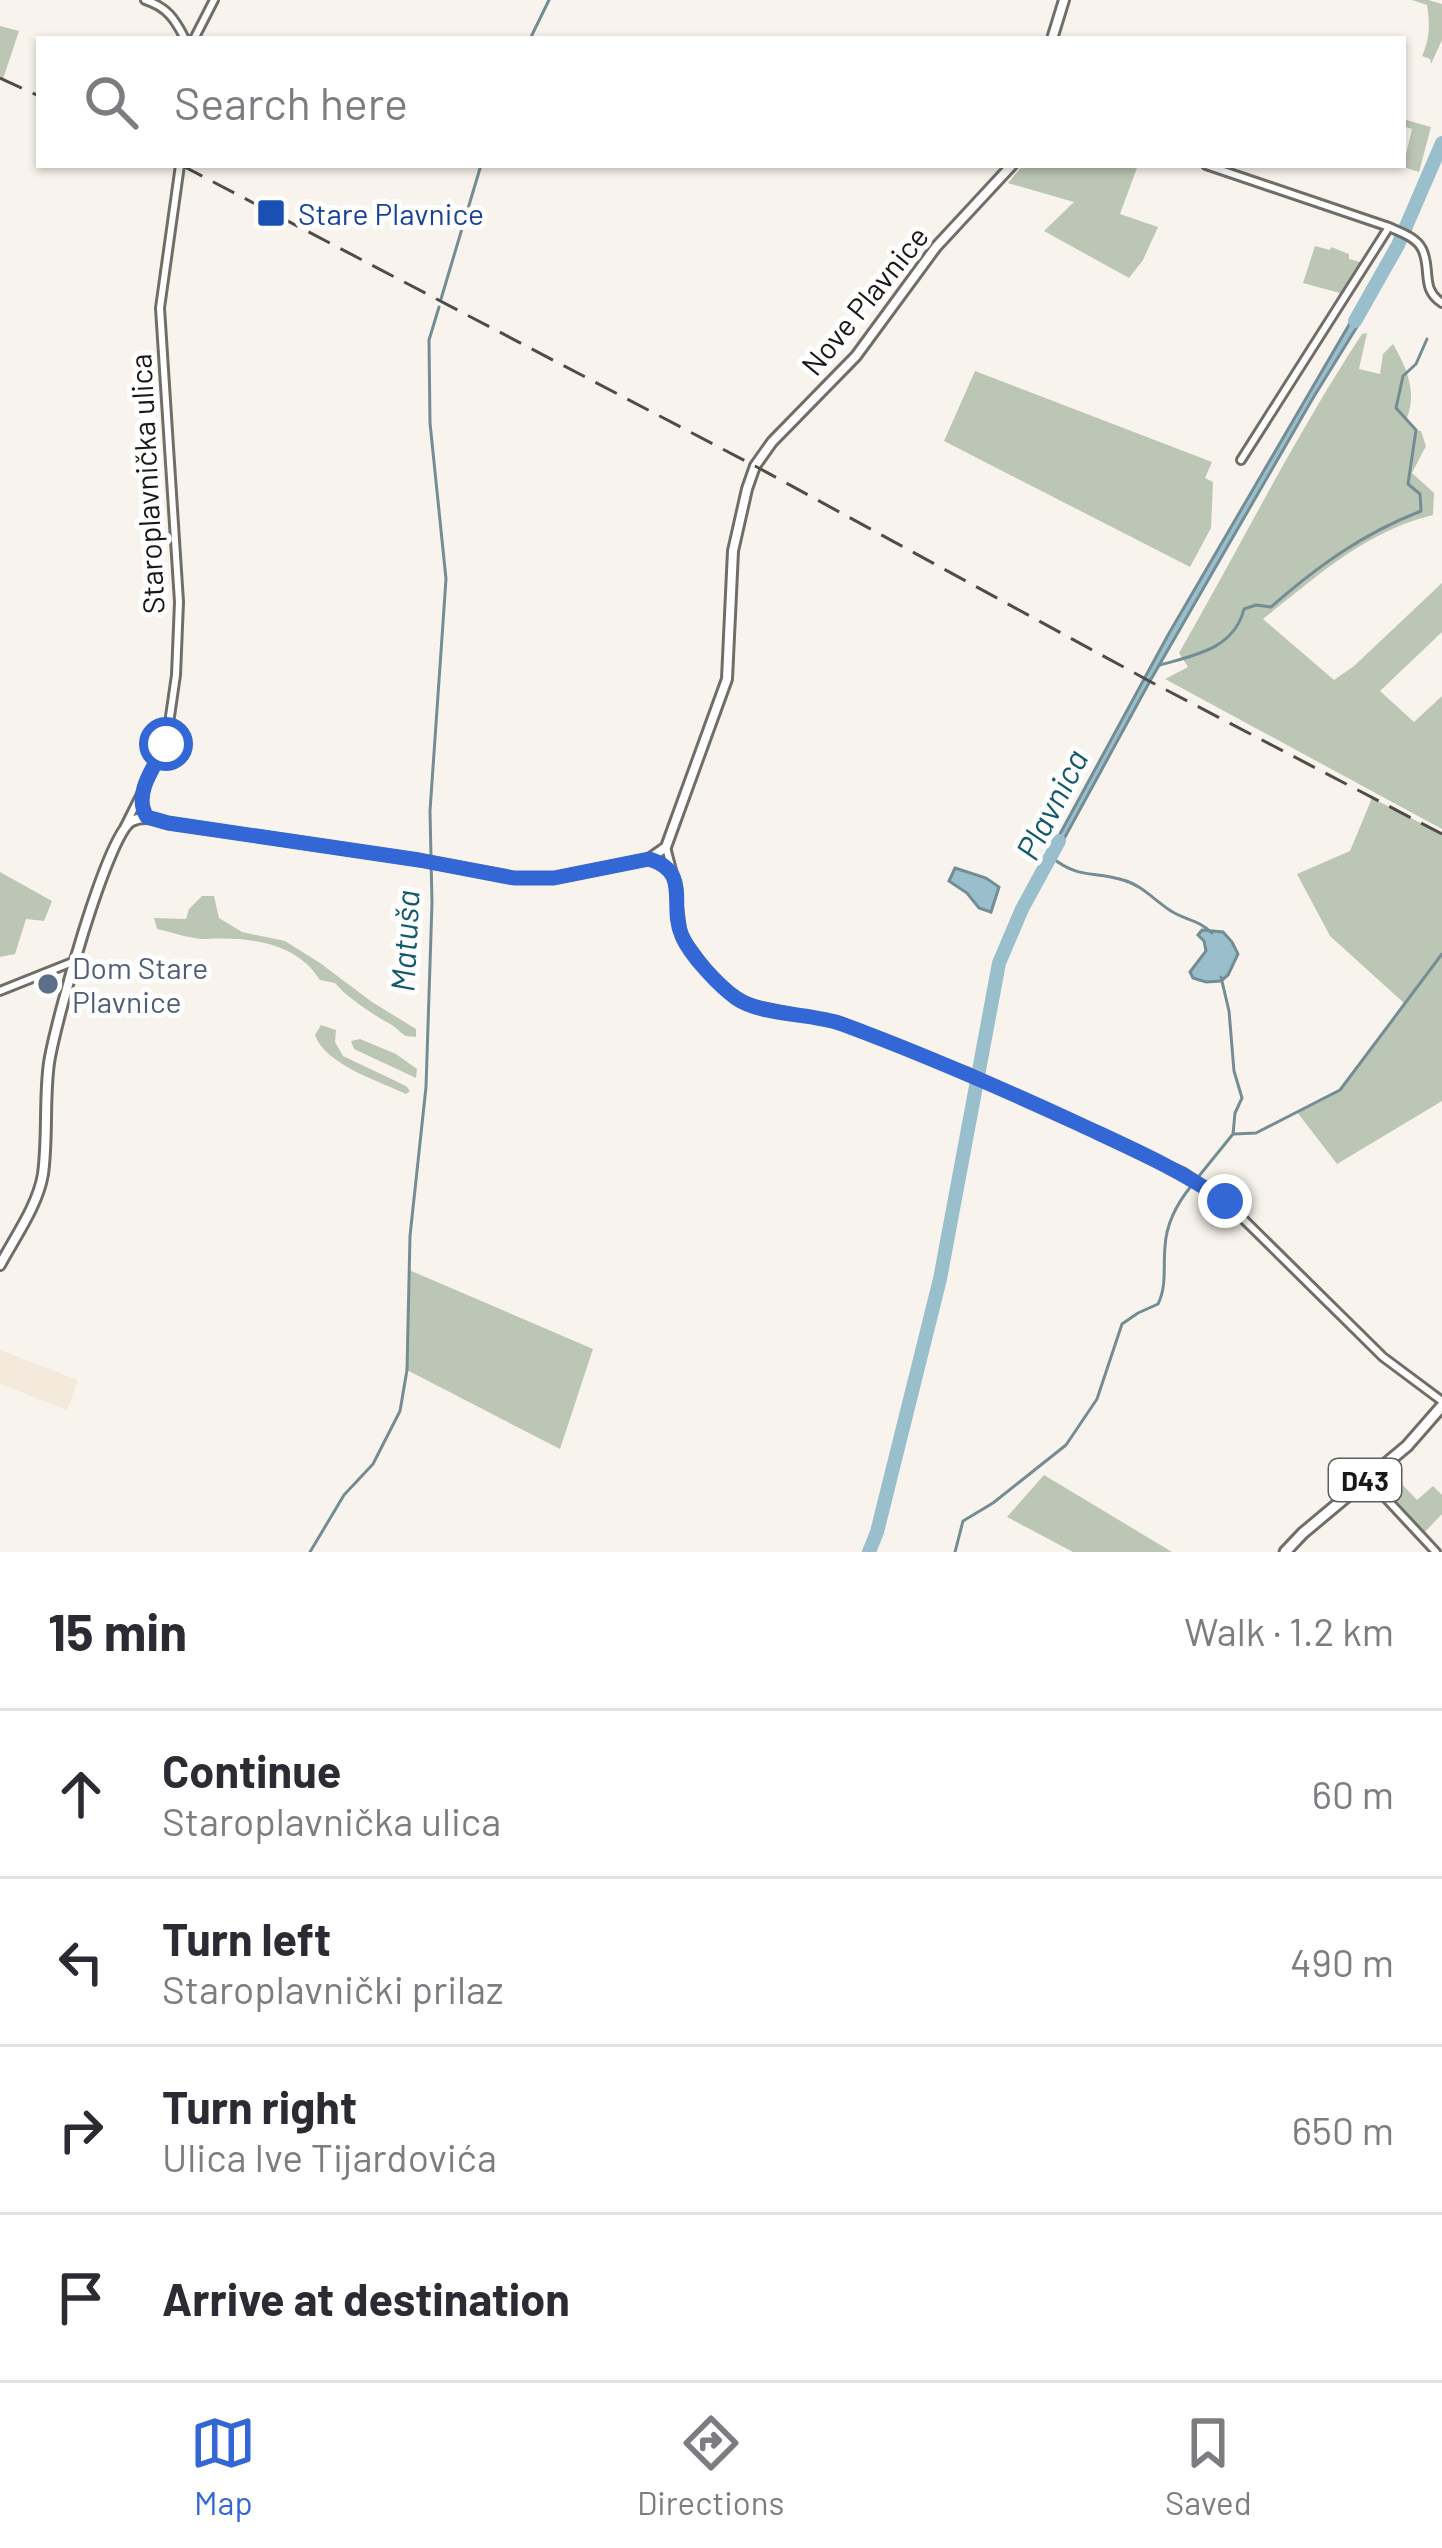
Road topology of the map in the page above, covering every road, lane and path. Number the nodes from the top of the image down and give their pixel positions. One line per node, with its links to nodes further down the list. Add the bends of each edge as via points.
1 (148, 0): 4 (street)
2 (214, 0): 5 (street)
3 (1064, 0): 6 (street)
4 (187, 36)
5 (191, 36)
6 (1053, 36)
7 (180, 168): 13 (street, Staroplavnička ulica, via 160,308 179,602 176,675 166,744)
8 (1009, 168): 16 (street, Nove Plavnice, via 755,466 734,551 727,679)
9 (1215, 168): 10 (street)
10 (1392, 228): 11 (street, via 1423,252 1429,291); 12 (street)
11 (1442, 303)
12 (1241, 460)
13 (140, 796): 14 (street); 15 (street, Staroplavnička ulica)
14 (147, 817): 15 (street); 17 (street, via 514,878)
15 (124, 826): 19 (street, Staroplavnička ulica)
16 (666, 847): 17 (street); 18 (street)
17 (649, 859): 18 (street)
18 (670, 868): 22 (street, via 682,936 736,998 826,1019 966,1072 1184,1173 1225,1201)
19 (75, 961): 20 (street); 21 (street, Staroplavnička ulica, via 49,1063 43,1175)
20 (0, 992)
21 (0, 1265)
22 (1442, 1404): 23 (main road, D43)
23 (1367, 1478): 24 (main road, D43); 25 (street)
24 (1285, 1552)
25 (1436, 1552)

